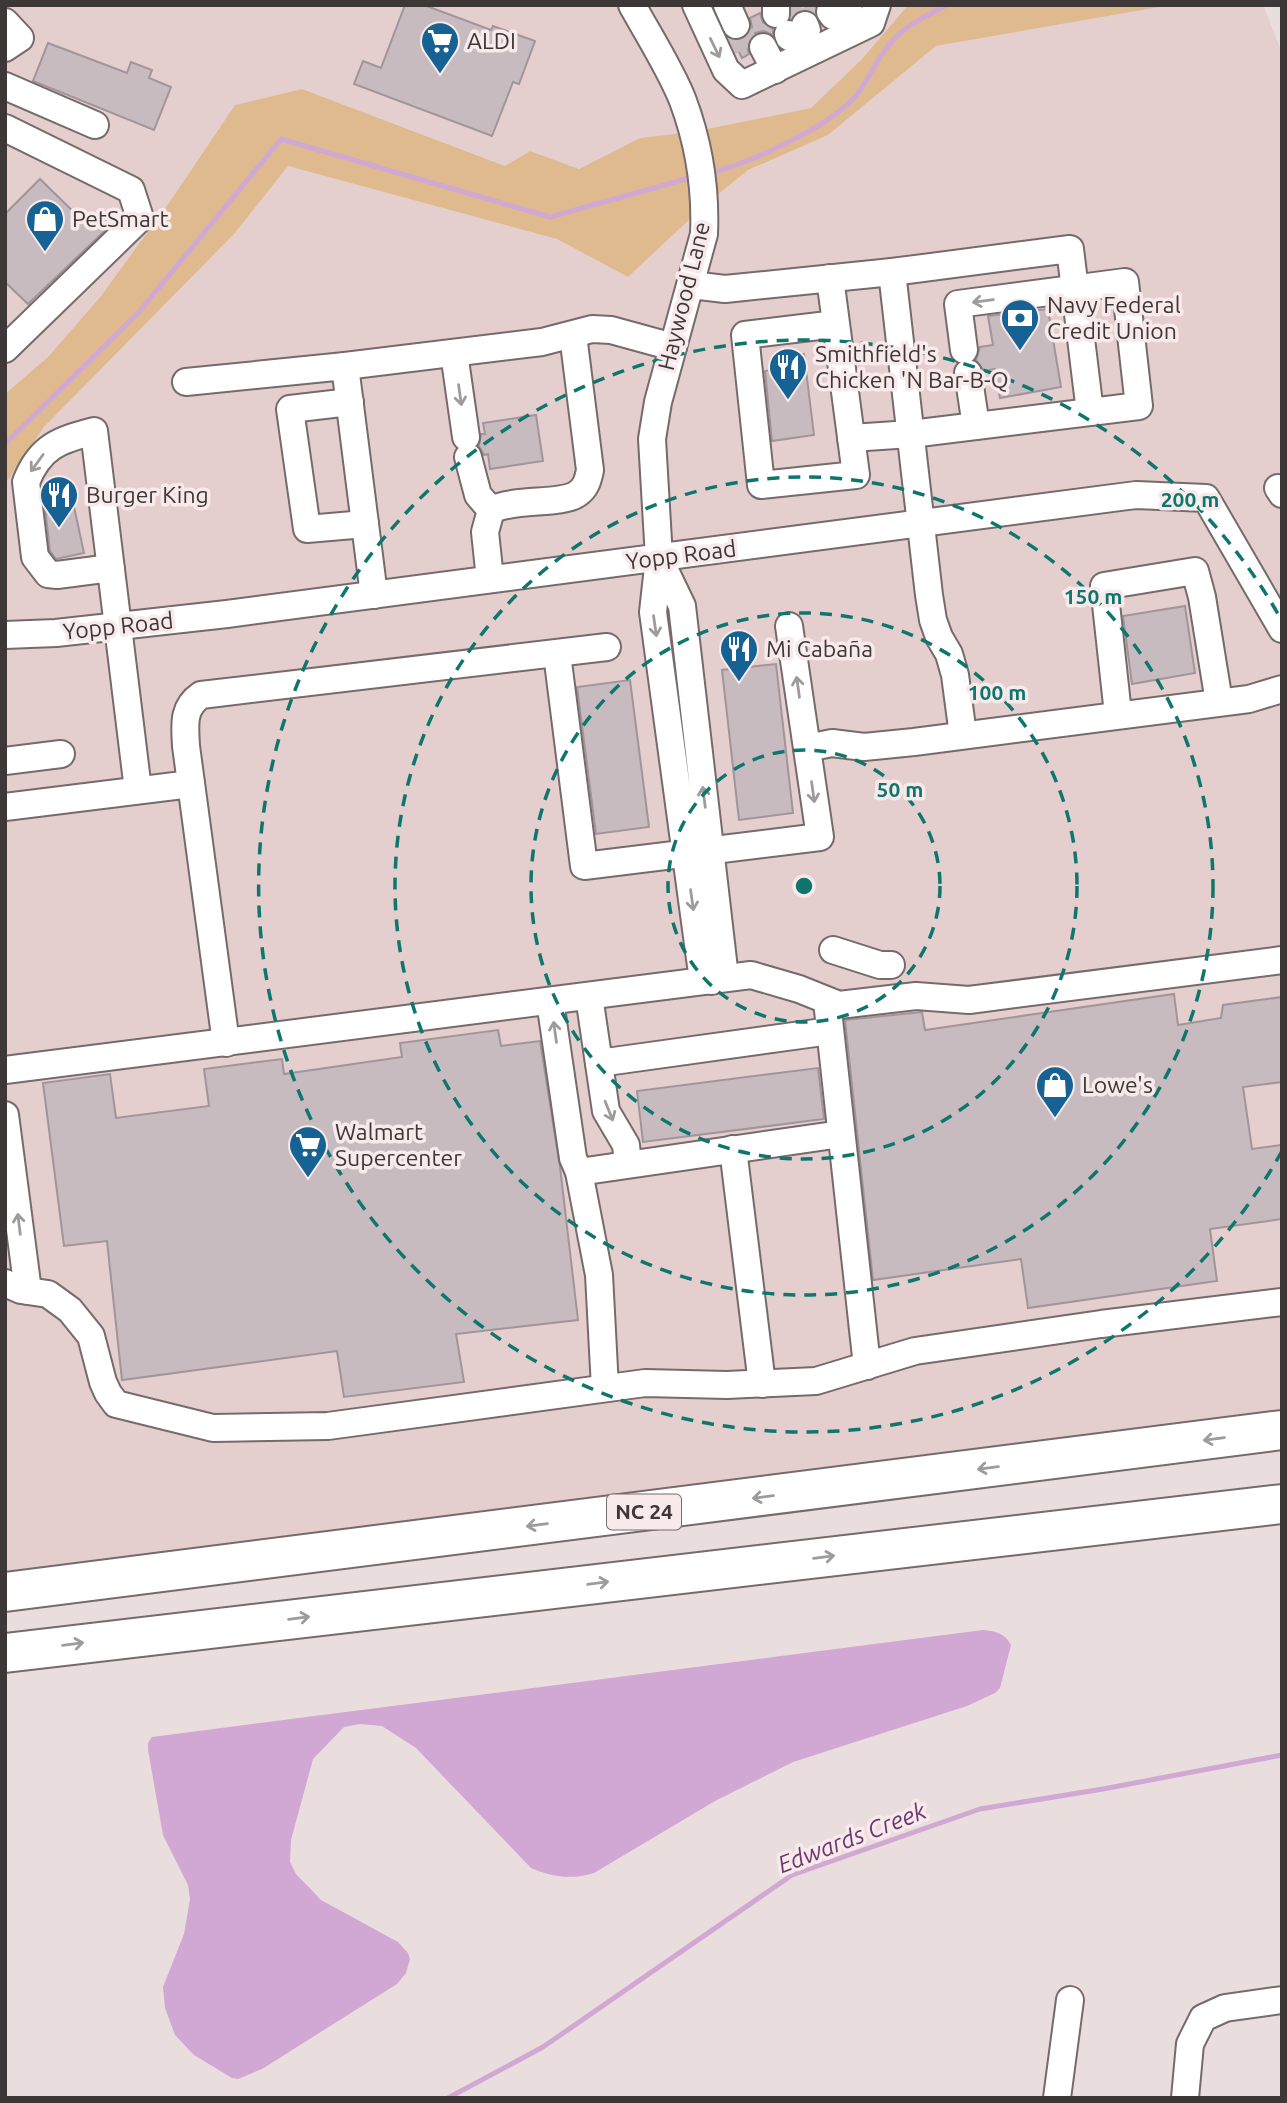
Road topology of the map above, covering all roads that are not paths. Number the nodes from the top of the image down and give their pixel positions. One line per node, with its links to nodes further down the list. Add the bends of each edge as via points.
1 (877, 5): 5 (street, via 871,23)
2 (634, 6): 12 (street, Haywood Lane, via 683,100 701,161 704,234)
3 (724, 11): 5 (street, one-way to 5, via 726,70 758,67)
4 (5, 22): 6 (street, via 20,38)
5 (811, 23)
6 (5, 48)
7 (5, 86): 8 (street)
8 (95, 125)
9 (5, 128): 15 (street, via 131,190 140,218)
10 (892, 272): 11 (street); 13 (street, via 1070,249); 24 (street)
11 (830, 278): 12 (street, via 726,289); 14 (street)
12 (691, 285): 17 (street, Haywood Lane)
13 (1075, 287): 22 (street); 22 (street, via 1125,282 1139,406); 23 (street, one-way to 23, via 958,304)
14 (836, 324): 25 (street); 25 (street, via 745,335 761,485 856,475)
15 (10, 333)
16 (573, 335): 17 (street, via 611,330); 18 (street); 26 (street, via 588,482 575,496 504,504)
17 (673, 347): 29 (street, Haywood Lane, via 652,439)
18 (454, 353): 19 (street); 26 (street, one-way to 26, via 478,495)
19 (345, 366): 20 (street); 21 (street)
20 (186, 382)
21 (350, 402): 28 (street); 28 (street, via 290,409 307,529)
22 (1090, 412): 23 (street)
23 (976, 426): 24 (street)
24 (911, 434): 25 (street); 27 (street)
25 (851, 438)
26 (491, 510): 31 (street, via 485,532)
27 (921, 523): 29 (street, Yopp Road); 35 (street, Yopp Road, via 1136,495 1206,498); 42 (street, via 933,620 955,675)
28 (365, 524): 32 (street)
29 (659, 558): 31 (street, Yopp Road); 49 (street, Haywood Lane, via 653,612)
30 (111, 568): 30 (street, one-way to 30, via 94,431 59,440 26,482 35,557 48,574); 33 (street)
31 (490, 579): 32 (street, Yopp Road)
32 (374, 596): 33 (street, Yopp Road)
33 (118, 626): 36 (street, Yopp Road); 47 (street)
34 (789, 626): 43 (street, one-way to 34)
35 (1282, 629)
36 (5, 635)
37 (607, 647): 38 (street)
38 (557, 654): 46 (street, via 201,695 188,708 185,721); 49 (street, via 584,866)
39 (1282, 689): 40 (street)
40 (1219, 702): 41 (street); 41 (street, via 1195,570 1104,586)
41 (1118, 714): 42 (street)
42 (963, 735): 43 (street, via 864,747 832,743)
43 (807, 748): 49 (street, one-way to 49, via 820,837)
44 (61, 754): 45 (street)
45 (5, 761)
46 (191, 784): 47 (street); 58 (street)
47 (138, 790): 48 (street)
48 (5, 807)
49 (698, 852): 53 (street, Haywood Lane, via 701,966)
50 (833, 950): 52 (street)
51 (1282, 960): 56 (street, via 969,1000 932,996 839,1005)
52 (891, 965)
53 (712, 981): 54 (street); 56 (street, via 751,975)
54 (589, 996): 55 (street); 59 (street)
55 (550, 1001): 58 (street); 65 (street, one-way to 55, via 573,1158)
56 (827, 1001): 57 (street)
57 (830, 1031): 59 (street); 62 (street)
58 (226, 1043): 60 (street)
59 (599, 1063): 64 (street, one-way to 64, via 606,1111 626,1145)
60 (5, 1070)
61 (5, 1115): 66 (street, one-way to 61)
62 (841, 1134): 63 (street); 68 (street)
63 (733, 1149): 64 (street); 69 (street)
64 (628, 1164): 65 (street)
65 (579, 1171): 70 (street, via 599,1275)
66 (16, 1287): 70 (street, via 48,1294 70,1310 91,1336 103,1382 116,1404 213,1428 328,1426)
67 (1282, 1302): 68 (street, via 915,1351)
68 (867, 1366): 69 (street, via 816,1381)
69 (762, 1384): 70 (street, via 645,1383)
70 (604, 1388)
71 (1282, 1430): 73 (highway, NC 24, one-way to 73)
72 (1282, 1504): 74 (highway, one-way to 72)
73 (5, 1592)
74 (5, 1653)
75 (1070, 2000): 77 (street)
76 (1282, 2000): 78 (street, via 1224,2008 1203,2018 1190,2044)
77 (1057, 2098)
78 (1185, 2098)

